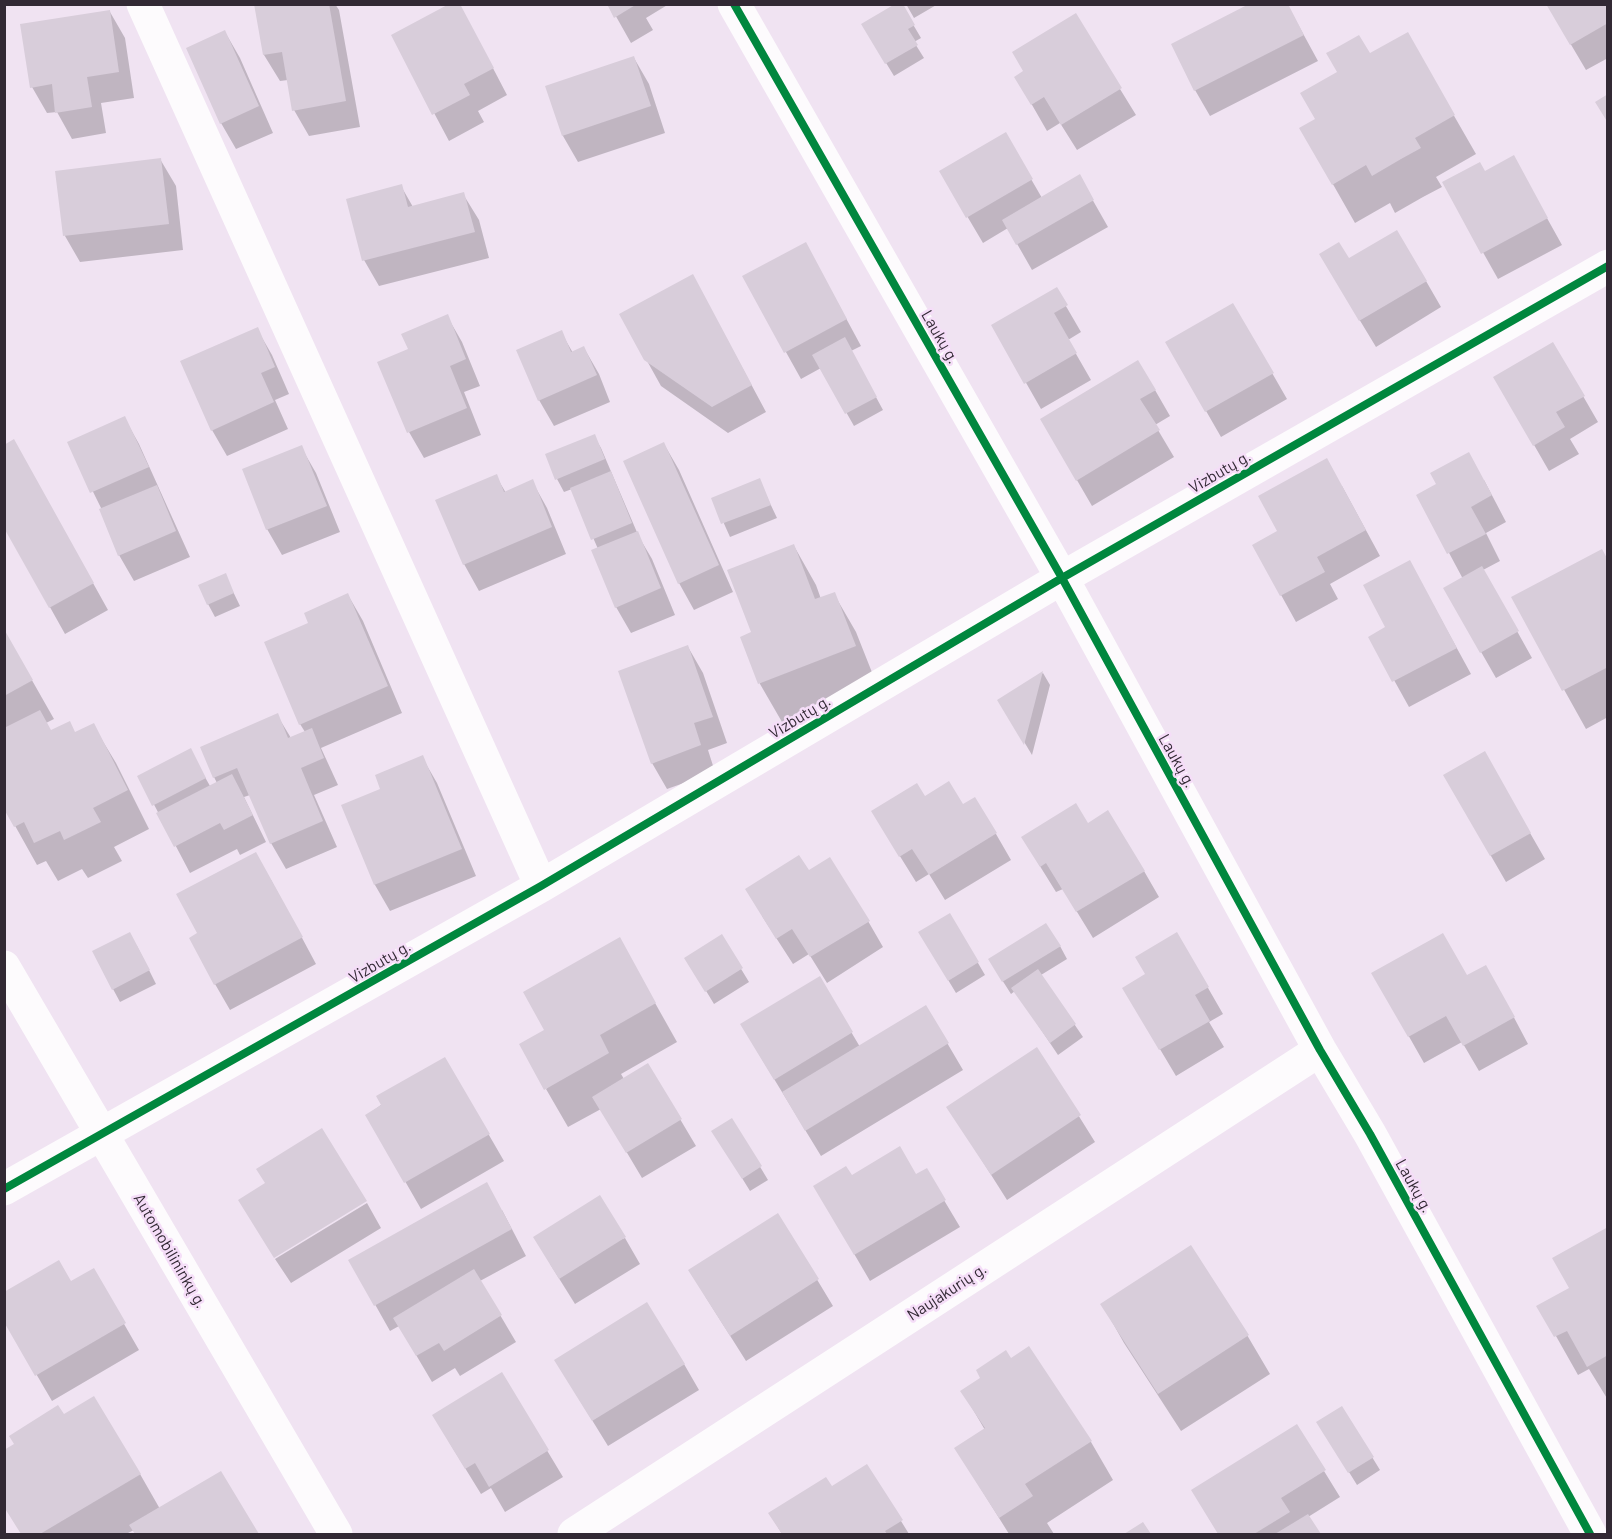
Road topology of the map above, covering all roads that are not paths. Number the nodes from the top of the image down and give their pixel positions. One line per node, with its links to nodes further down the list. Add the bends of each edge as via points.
1 (142, 4): 5 (street)
2 (734, 4): 4 (street, Laukų g.)
3 (1608, 266): 4 (street, Vizbutų g.)
4 (1062, 578): 5 (street, Vizbutų g.); 7 (street, Laukų g.)
5 (541, 886): 8 (street, Vizbutų g.)
6 (4, 968): 8 (street, Automobilininkų g.)
7 (1320, 1050): 11 (street, Naujakurių g.); 12 (street, Laukų g.)
8 (101, 1136): 9 (street, Vizbutų g.); 10 (street, Automobilininkų g.)
9 (4, 1189)
10 (336, 1534)
11 (574, 1534)
12 (1590, 1534)

